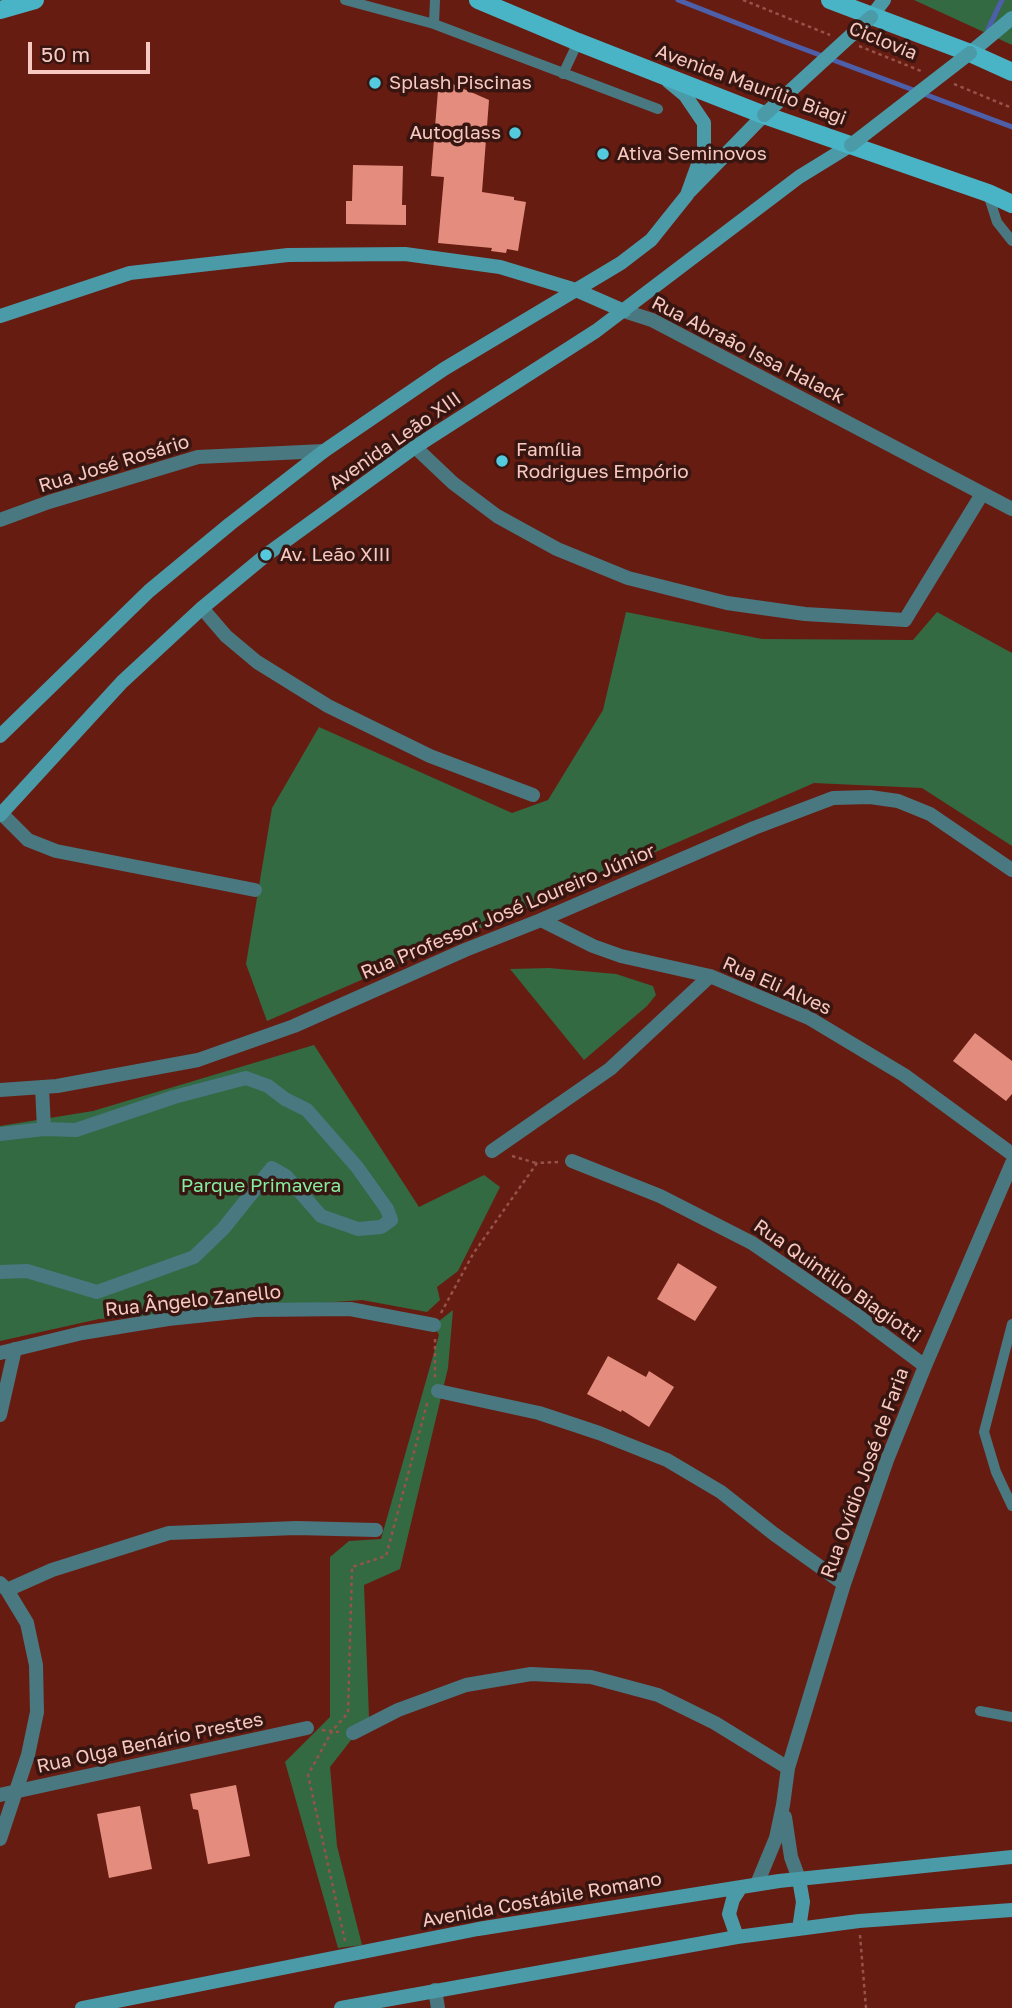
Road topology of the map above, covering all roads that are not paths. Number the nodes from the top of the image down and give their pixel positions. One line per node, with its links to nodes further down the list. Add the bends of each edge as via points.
1 (35, 0): 8 (main road)
2 (345, 0): 11 (lane)
3 (435, 0): 11 (lane)
4 (478, 0): 12 (main road, Avenida Maurílio Biagi)
5 (830, 0): 9 (main road)
6 (850, 0): 9 (street)
7 (884, 0): 9 (main road)
8 (0, 10)
9 (871, 17): 13 (main road); 18 (main road, bridge)
10 (1012, 18): 13 (main road, Avenida Leão XIII)
11 (434, 24): 15 (lane)
12 (578, 42): 15 (lane); 16 (main road, Avenida Maurílio Biagi)
13 (970, 53): 14 (main road); 19 (main road, Avenida Leão XIII, bridge)
14 (1012, 72)
15 (563, 74): 17 (lane)
16 (659, 74): 18 (main road, Avenida Maurílio Biagi); 21 (main road, Avenida Leão XIII, via 685,95 704,123 704,148)
17 (658, 109)
18 (764, 115): 19 (main road, Avenida Maurílio Biagi); 21 (main road)
19 (851, 145): 20 (main road, Avenida Maurílio Biagi); 25 (main road, Avenida Leão XIII, via 789,185)
20 (988, 193): 22 (main road, Avenida Maurílio Biagi); 23 (lane, via 997,222)
21 (687, 195): 24 (main road, Avenida Leão XIII, via 651,240)
22 (1012, 204)
23 (1012, 240)
24 (576, 290): 25 (main road, Rua Abraão Issa Halack); 26 (main road, Rua Abraão Issa Halack, via 500,267 405,254 288,255 130,273); 28 (main road, Avenida Leão XIII, via 444,369)
25 (624, 311): 27 (main road, Avenida Leão XIII); 29 (street, Rua Abraão Issa Halack, via 652,320)
26 (0, 316)
27 (415, 447): 29 (street, via 497,516 557,549 628,578 727,603 805,614 905,620); 32 (main road, Avenida Leão XIII)
28 (324, 451): 31 (street, Rua José Rosário, via 198,457); 33 (main road, Avenida Leão XIII, via 149,591)
29 (982, 494): 30 (street, Rua Abraão Issa Halack)
30 (1012, 509)
31 (0, 520)
32 (202, 608): 34 (street, via 257,662 328,706 430,756); 35 (main road, Avenida Leão XIII, via 122,682)
33 (0, 736)
34 (533, 794)
35 (0, 814): 37 (street, via 28,840 56,851)
36 (1012, 870): 38 (street, Rua Professor José Loureiro Júnior, via 930,814 889,800 832,798)
37 (255, 890)
38 (541, 920): 39 (street, Rua Eli Alves, via 621,956); 40 (street, Rua Professor José Loureiro Júnior, via 294,1026 198,1060)
39 (709, 976): 44 (street, via 610,1069); 45 (street, Rua Eli Alves, via 809,1018 904,1075)
40 (41, 1087): 41 (street, Rua Professor José Loureiro Júnior); 42 (street)
41 (0, 1090)
42 (44, 1129): 43 (street); 48 (street, via 76,1130 246,1078 307,1110 357,1167 391,1220 381,1227 358,1229 321,1216 286,1176 272,1168 194,1257 97,1292 27,1271)
43 (0, 1134)
44 (492, 1151)
45 (1012, 1154)
46 (572, 1161): 52 (street, Rua Quintilio Biagiotti, via 660,1196 752,1243)
47 (1012, 1164): 52 (street, Rua Ovídio José de Faria)
48 (0, 1272)
49 (1012, 1324): 55 (lane, via 984,1432)
50 (434, 1325): 51 (street, Rua Ângelo Zanello, via 350,1309 255,1310 82,1333)
51 (7, 1351): 54 (street)
52 (925, 1366): 57 (street, Rua Ovídio José de Faria)
53 (438, 1391): 57 (street, via 539,1413 667,1461 721,1492)
54 (0, 1415)
55 (1012, 1506)
56 (376, 1530): 58 (street, via 169,1533)
57 (844, 1584): 63 (street, Rua Ovídio José de Faria)
58 (4, 1587): 64 (street, via 27,1622 36,1665 37,1712 28,1755)
59 (980, 1711): 60 (lane)
60 (1012, 1717)
61 (307, 1728): 64 (street, Rua Olga Benário Prestes)
62 (353, 1733): 63 (street, via 398,1710 466,1685 531,1674 591,1677 658,1695)
63 (788, 1768): 65 (street, Rua Ovídio José de Faria)
64 (7, 1794): 66 (street)
65 (783, 1805): 68 (street, Rua Ovídio José de Faria); 69 (street, Rua Ovídio José de Faria, via 776,1838)
66 (0, 1839)
67 (1012, 1857): 68 (main road, Avenida Costábile Romano)
68 (799, 1879): 69 (main road, Avenida Costábile Romano); 72 (main road, via 803,1902)
69 (757, 1884): 70 (main road, Avenida Costábile Romano)
70 (741, 1887): 73 (main road, via 729,1914); 75 (main road, Avenida Costábile Romano, via 478,1929)
71 (1012, 1910): 72 (main road)
72 (799, 1929): 73 (main road)
73 (737, 1937): 74 (main road)
74 (435, 1990): 77 (main road); 78 (street)
75 (104, 2006): 76 (main road, Avenida Costábile Romano)
76 (82, 2008)
77 (341, 2008)
78 (438, 2008)

